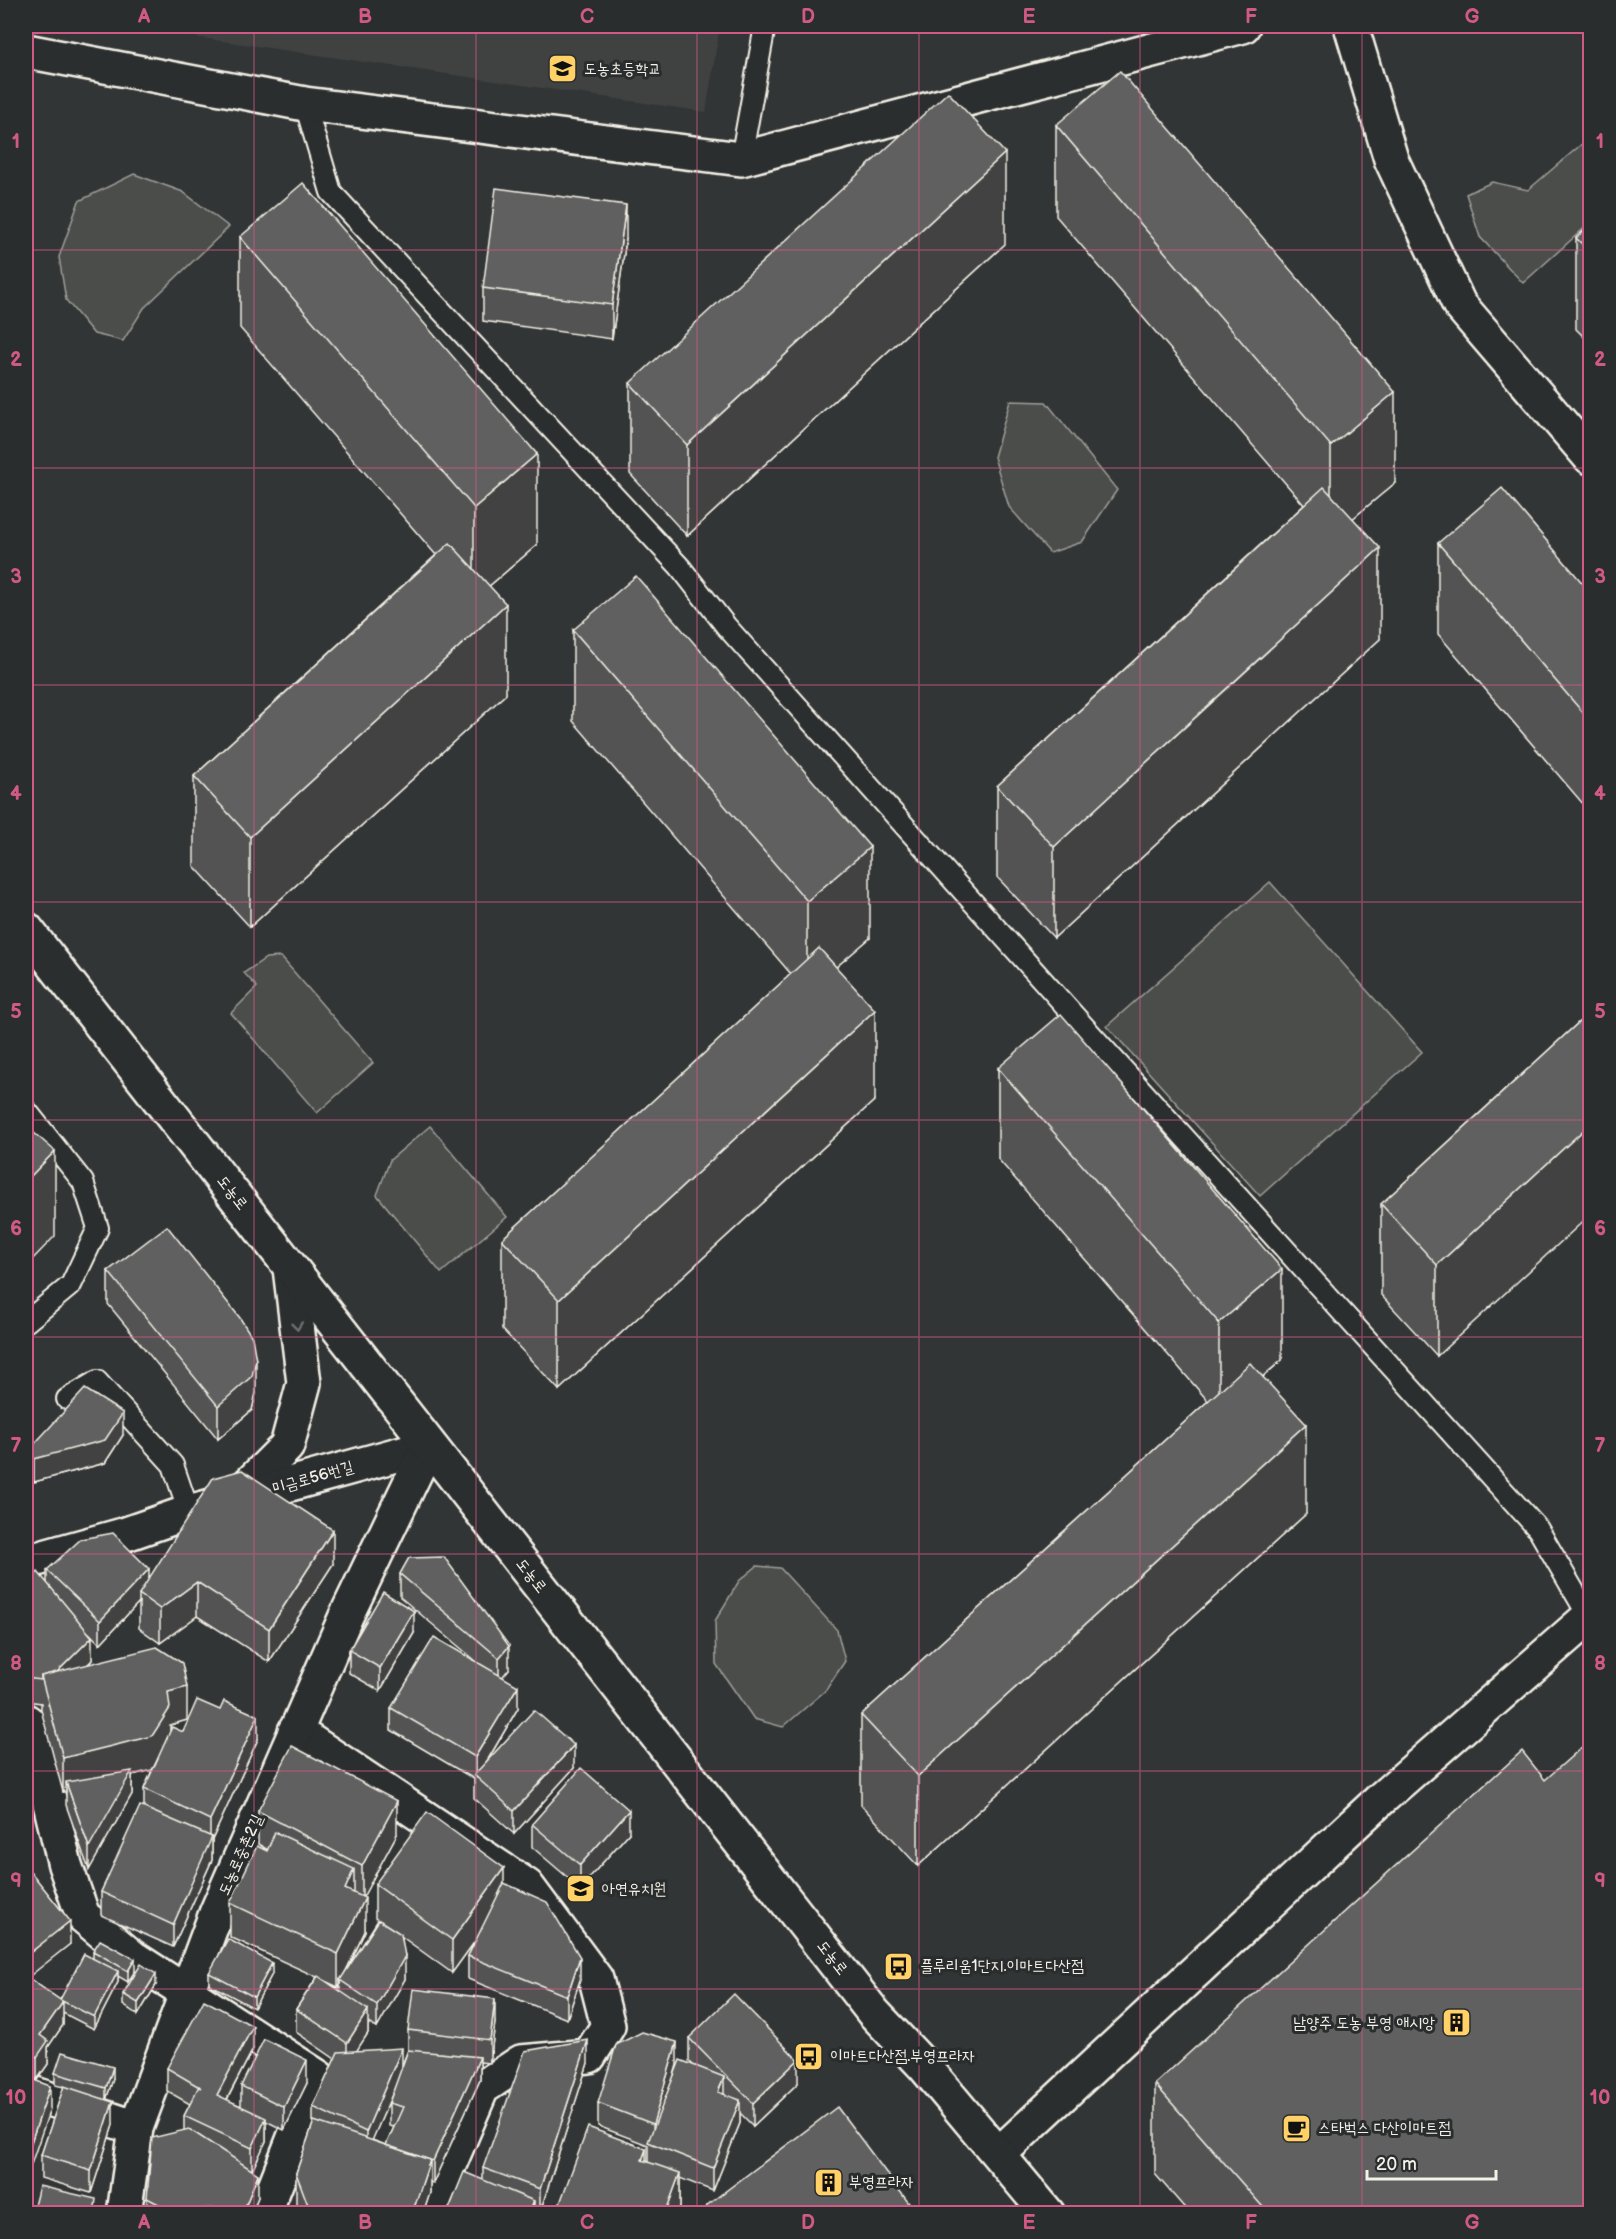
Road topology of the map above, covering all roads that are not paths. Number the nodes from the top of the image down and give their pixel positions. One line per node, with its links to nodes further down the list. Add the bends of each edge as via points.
1 (765, 26): 6 (lane)
2 (1243, 26): 6 (street)
3 (1351, 26): 7 (street, via 1391,159 1459,303)
4 (26, 51): 5 (street)
5 (304, 104): 6 (street); 17 (lane, via 331,192 680,567 726,626 1538,1529)
6 (741, 159)
7 (1590, 457)
8 (26, 929): 10 (street, 도농로)
9 (26, 1110): 11 (lane, via 83,1182 99,1228 71,1285)
10 (290, 1268): 13 (street, 도농로); 14 (street, one-way to 14, via 304,1383 287,1446)
11 (26, 1322)
12 (67, 1399): 15 (lane, via 97,1381 173,1465)
13 (428, 1446): 14 (street, 미금로56번길); 19 (street, 도농로중촌2길); 23 (street, 도농로, via 873,2012)
14 (232, 1501): 15 (street, 미금로56번길)
15 (189, 1512): 16 (street, 미금로56번길)
16 (26, 1562)
17 (1590, 1616): 23 (street, via 1382,1798)
18 (26, 1721): 20 (street, via 32,1725 65,1865 83,1916 132,1957)
19 (295, 1731): 20 (street, 도농로중촌2길); 26 (street, via 527,1886 596,1979 608,2026 589,2056 521,2062 482,2088)
20 (186, 1991): 22 (street, 도농로중촌2길); 25 (street, via 318,2077)
21 (26, 2091): 22 (street)
22 (136, 2128): 24 (street, 도농로중촌2길)
23 (999, 2154): 27 (street, 도농로)
24 (124, 2214)
25 (264, 2214)
26 (428, 2214)
27 (1048, 2214)

